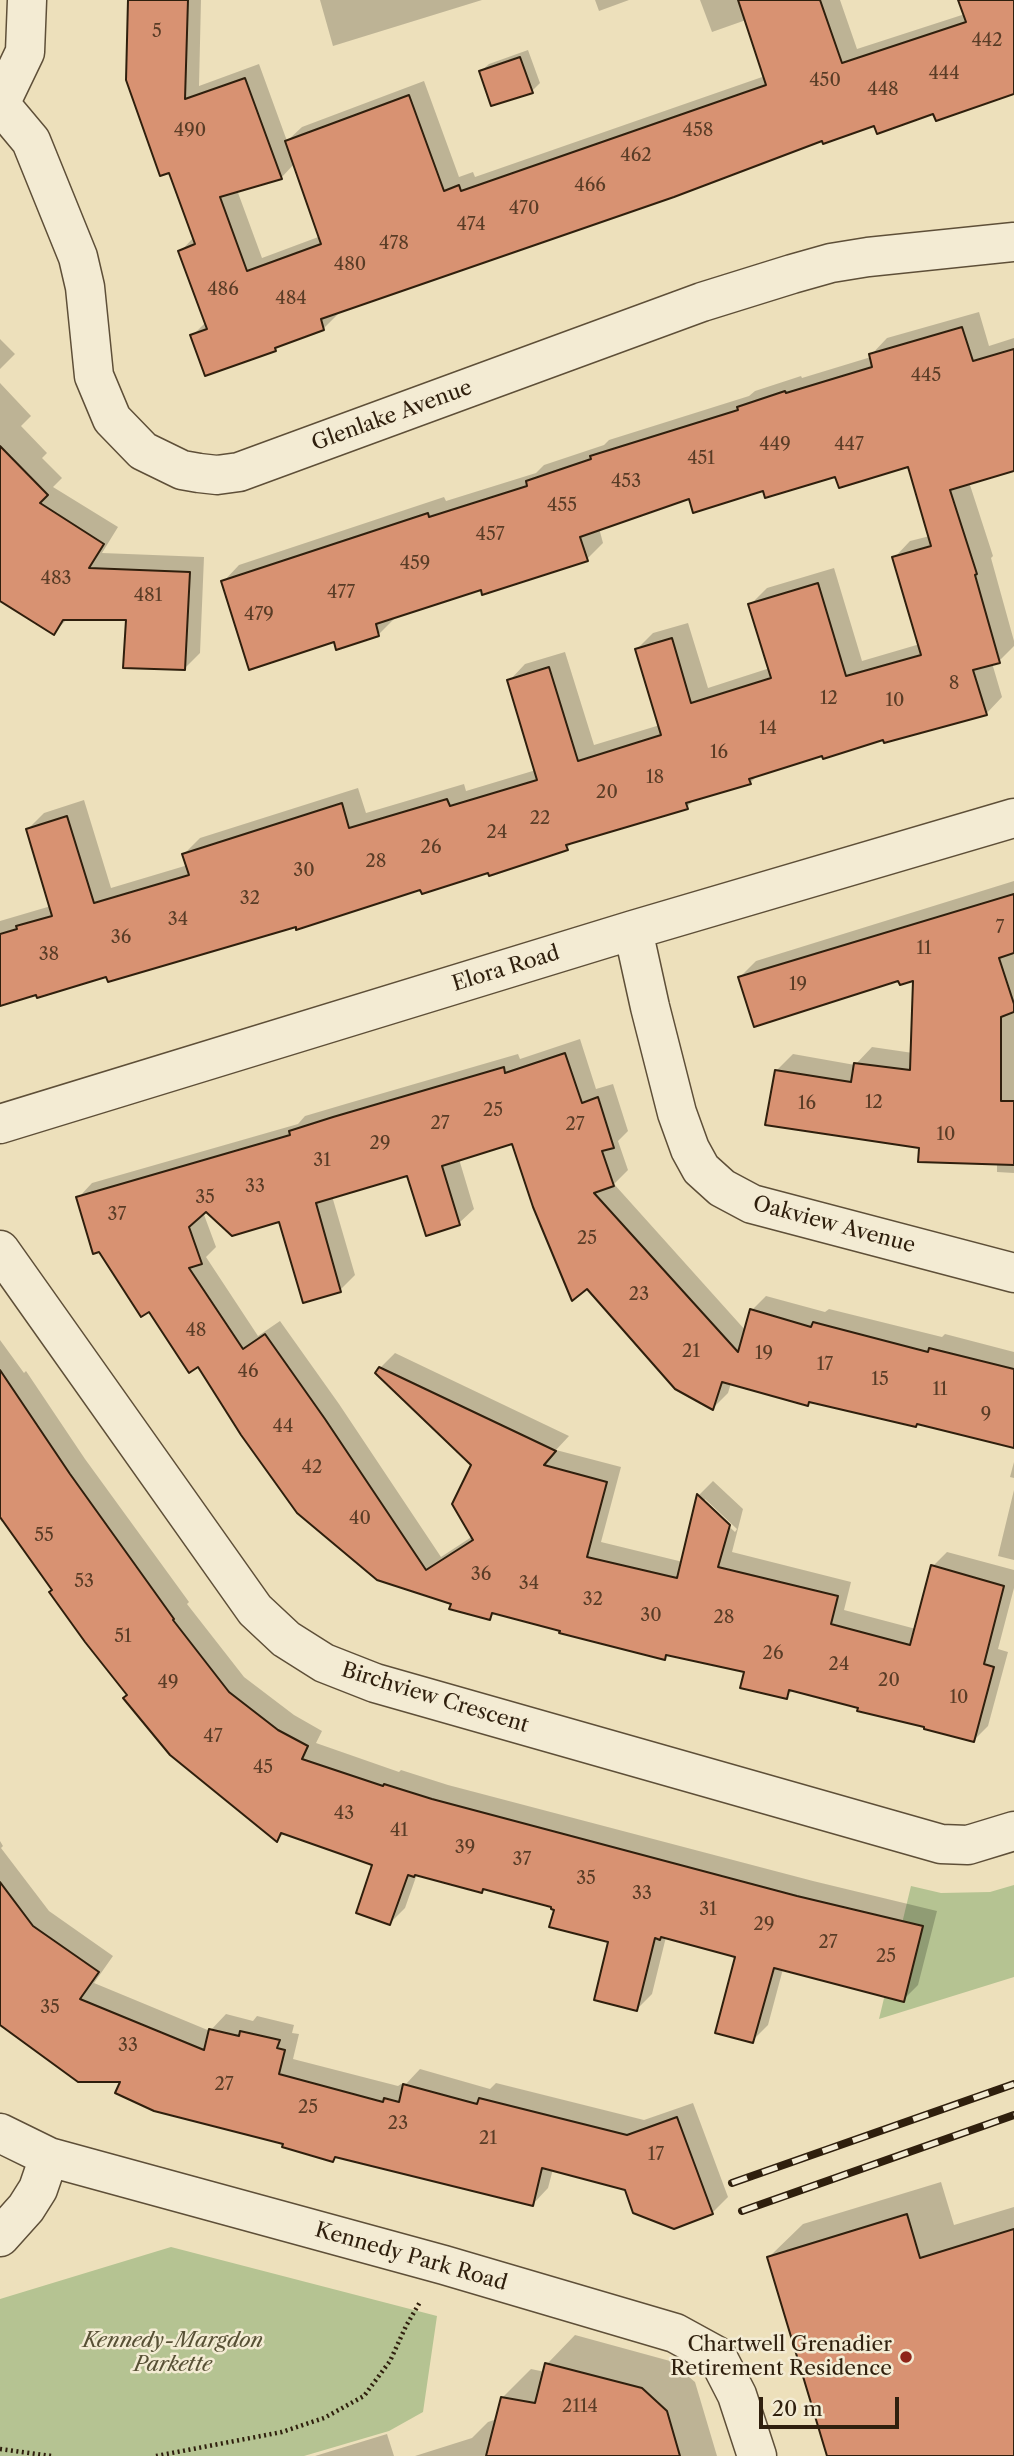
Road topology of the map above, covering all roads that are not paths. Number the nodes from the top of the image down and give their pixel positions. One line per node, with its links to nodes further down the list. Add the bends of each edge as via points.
1 (27, 0): 2 (street, via 24,52)
2 (0, 104): 3 (street, Glenlake Avenue, via 31,141 78,257 94,376 112,419 143,451 199,473 239,472 702,302 792,274 867,257)
3 (1014, 242)
4 (1014, 818): 5 (street, Elora Road)
5 (633, 930): 6 (street, Elora Road); 8 (street, Oakview Avenue, via 677,1113 701,1169 722,1188 752,1204)
6 (0, 1124)
7 (0, 1250): 9 (street, Birchview Crescent, via 255,1610 286,1639 324,1663 375,1683 941,1844 968,1845)
8 (1014, 1273)
9 (1014, 1831)
10 (0, 2133): 11 (street, Kennedy Park Road)
11 (49, 2157): 12 (street, via 32,2199); 13 (street, Kennedy Park Road, via 675,2333 717,2356 737,2395)
12 (0, 2238)
13 (757, 2456)

